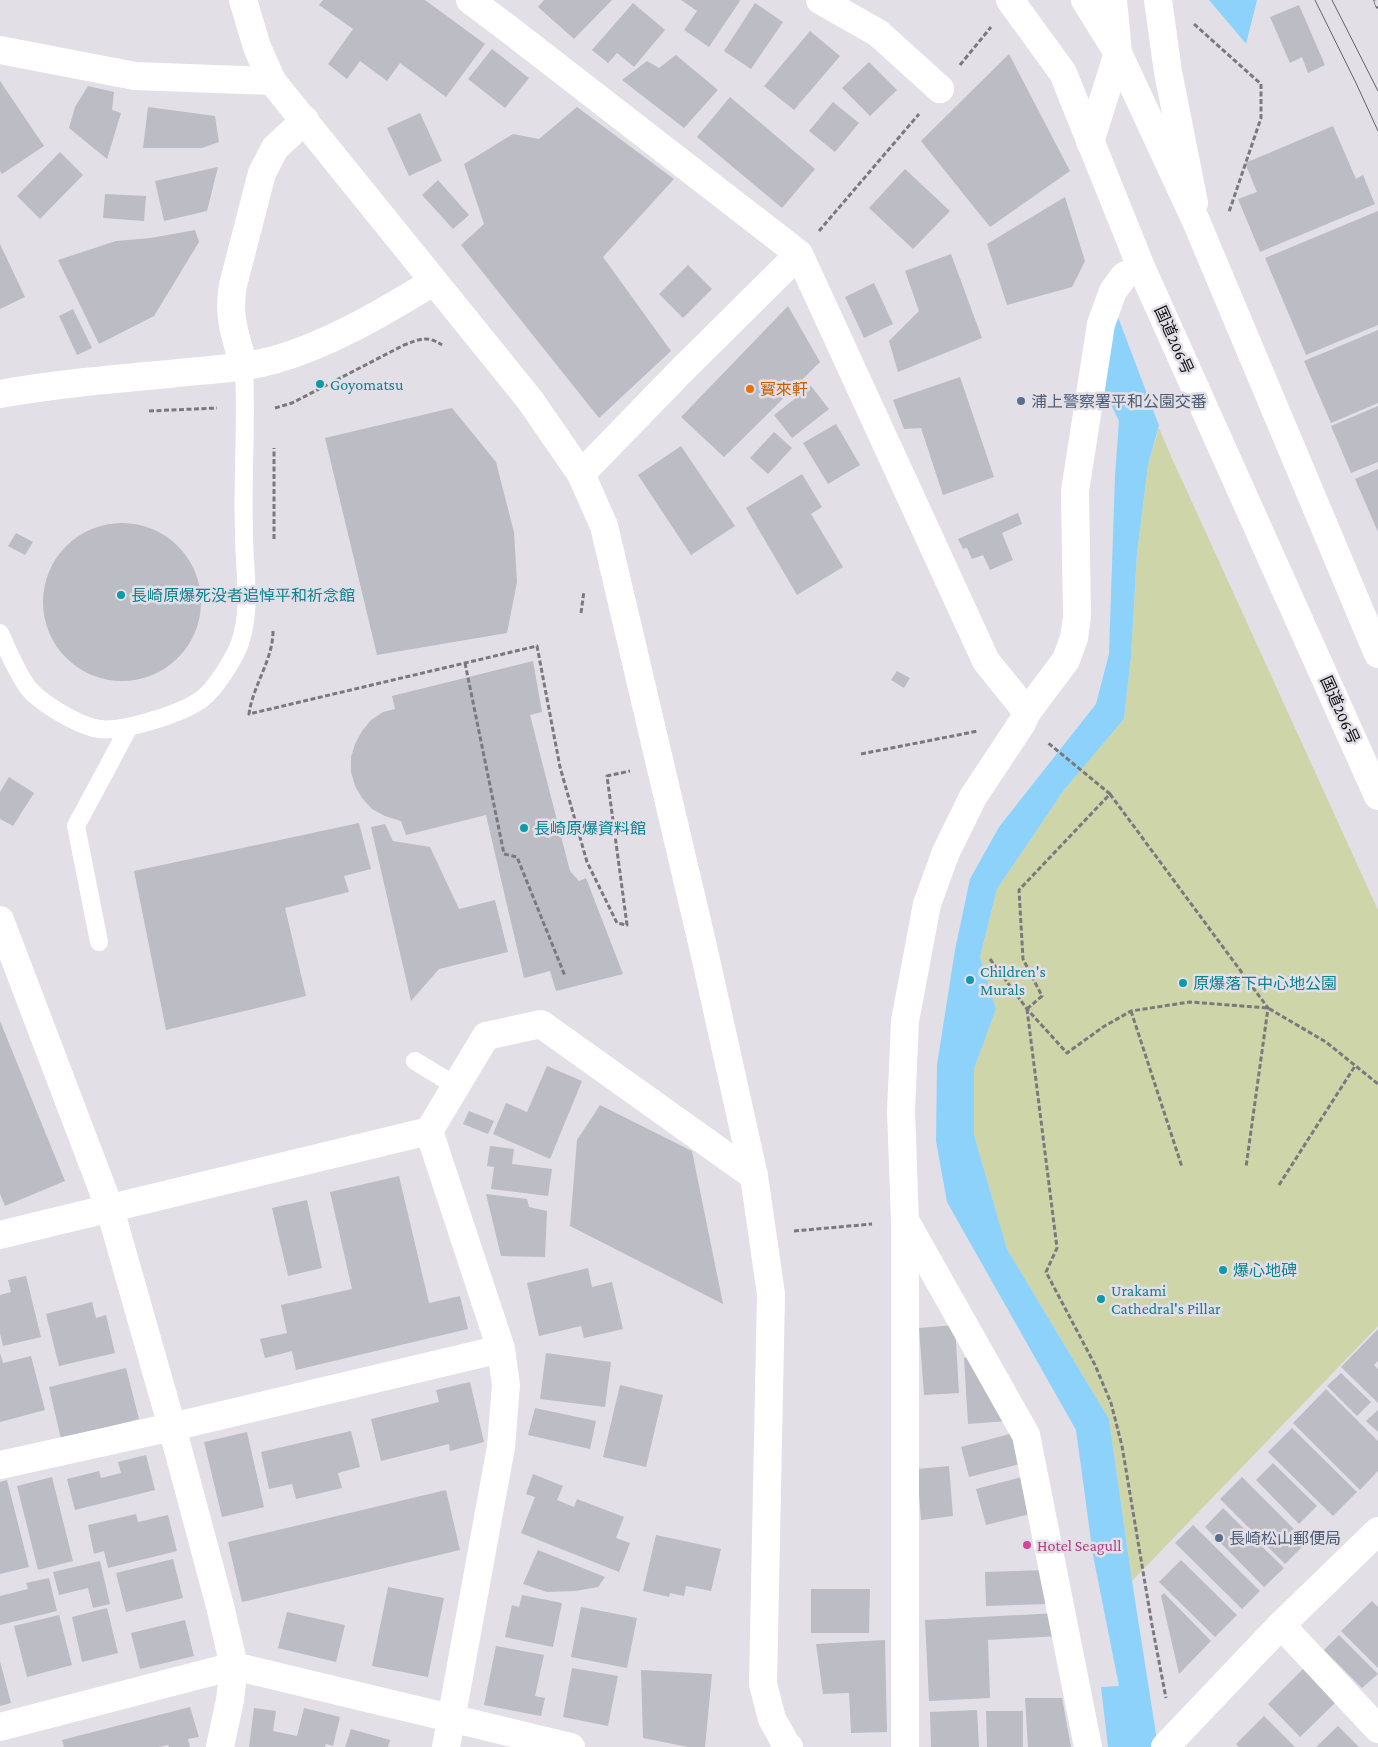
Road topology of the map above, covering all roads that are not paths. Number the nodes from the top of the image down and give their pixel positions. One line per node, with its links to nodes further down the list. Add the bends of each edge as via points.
1 (243, 0): 10 (main road, via 257,47)
2 (470, 0): 15 (main road)
3 (820, 0): 11 (main road, via 878,33)
4 (1084, 0): 9 (main road)
5 (1113, 0): 9 (main road)
6 (1158, 0): 14 (main road)
7 (1003, 11): 13 (main road, 国道206号, via 1063,73)
8 (0, 50): 10 (main road, via 136,76)
9 (1118, 53): 13 (main road); 14 (main road)
10 (272, 81): 12 (main road)
11 (940, 90)
12 (305, 120): 17 (main road); 18 (main road, via 275,148 262,174 233,284 231,320)
13 (1090, 142): 16 (main road, 国道206号)
14 (1196, 221): 22 (main road)
15 (799, 254): 20 (main road); 23 (main road, via 986,661)
16 (1142, 267): 23 (main road, via 1124,276 1113,291 1101,324 1075,491 1077,617 1074,638 1066,660); 25 (main road, 国道206号)
17 (433, 282): 18 (main road, via 306,350); 20 (main road, via 530,400)
18 (244, 367): 19 (main road, via 119,378); 24 (lane, via 247,613 239,644 227,670 203,698 174,714)
19 (0, 394)
20 (581, 474): 31 (main road, via 604,526)
21 (0, 633): 24 (lane, via 30,689 56,711 96,729)
22 (1378, 654)
23 (1024, 717): 33 (main road, via 973,797 946,852 927,904 905,1021 901,1112)
24 (129, 727): 27 (lane, via 76,826)
25 (1378, 796)
26 (0, 920): 32 (main road)
27 (99, 942)
28 (414, 1061): 29 (lane)
29 (456, 1086): 30 (main road); 31 (main road, via 486,1036 541,1024)
30 (429, 1131): 32 (main road); 35 (main road)
31 (754, 1176): 45 (main road, via 771,1294 763,1684 772,1719)
32 (110, 1209): 34 (main road); 36 (main road)
33 (905, 1221): 49 (main road); 50 (main road, via 1026,1435)
34 (0, 1235)
35 (501, 1349): 36 (main road); 41 (main road, via 506,1385 501,1447)
36 (172, 1427): 37 (main road); 40 (main road)
37 (0, 1465)
38 (1378, 1531): 39 (main road)
39 (1281, 1625): 43 (main road); 44 (main road)
40 (234, 1666): 41 (main road); 42 (main road); 46 (main road)
41 (451, 1719): 47 (main road); 48 (main road)
42 (0, 1727)
43 (1378, 1729)
44 (1172, 1744)
45 (786, 1746)
46 (220, 1747)
47 (446, 1747)
48 (571, 1747)
49 (905, 1747)
50 (1088, 1747)

